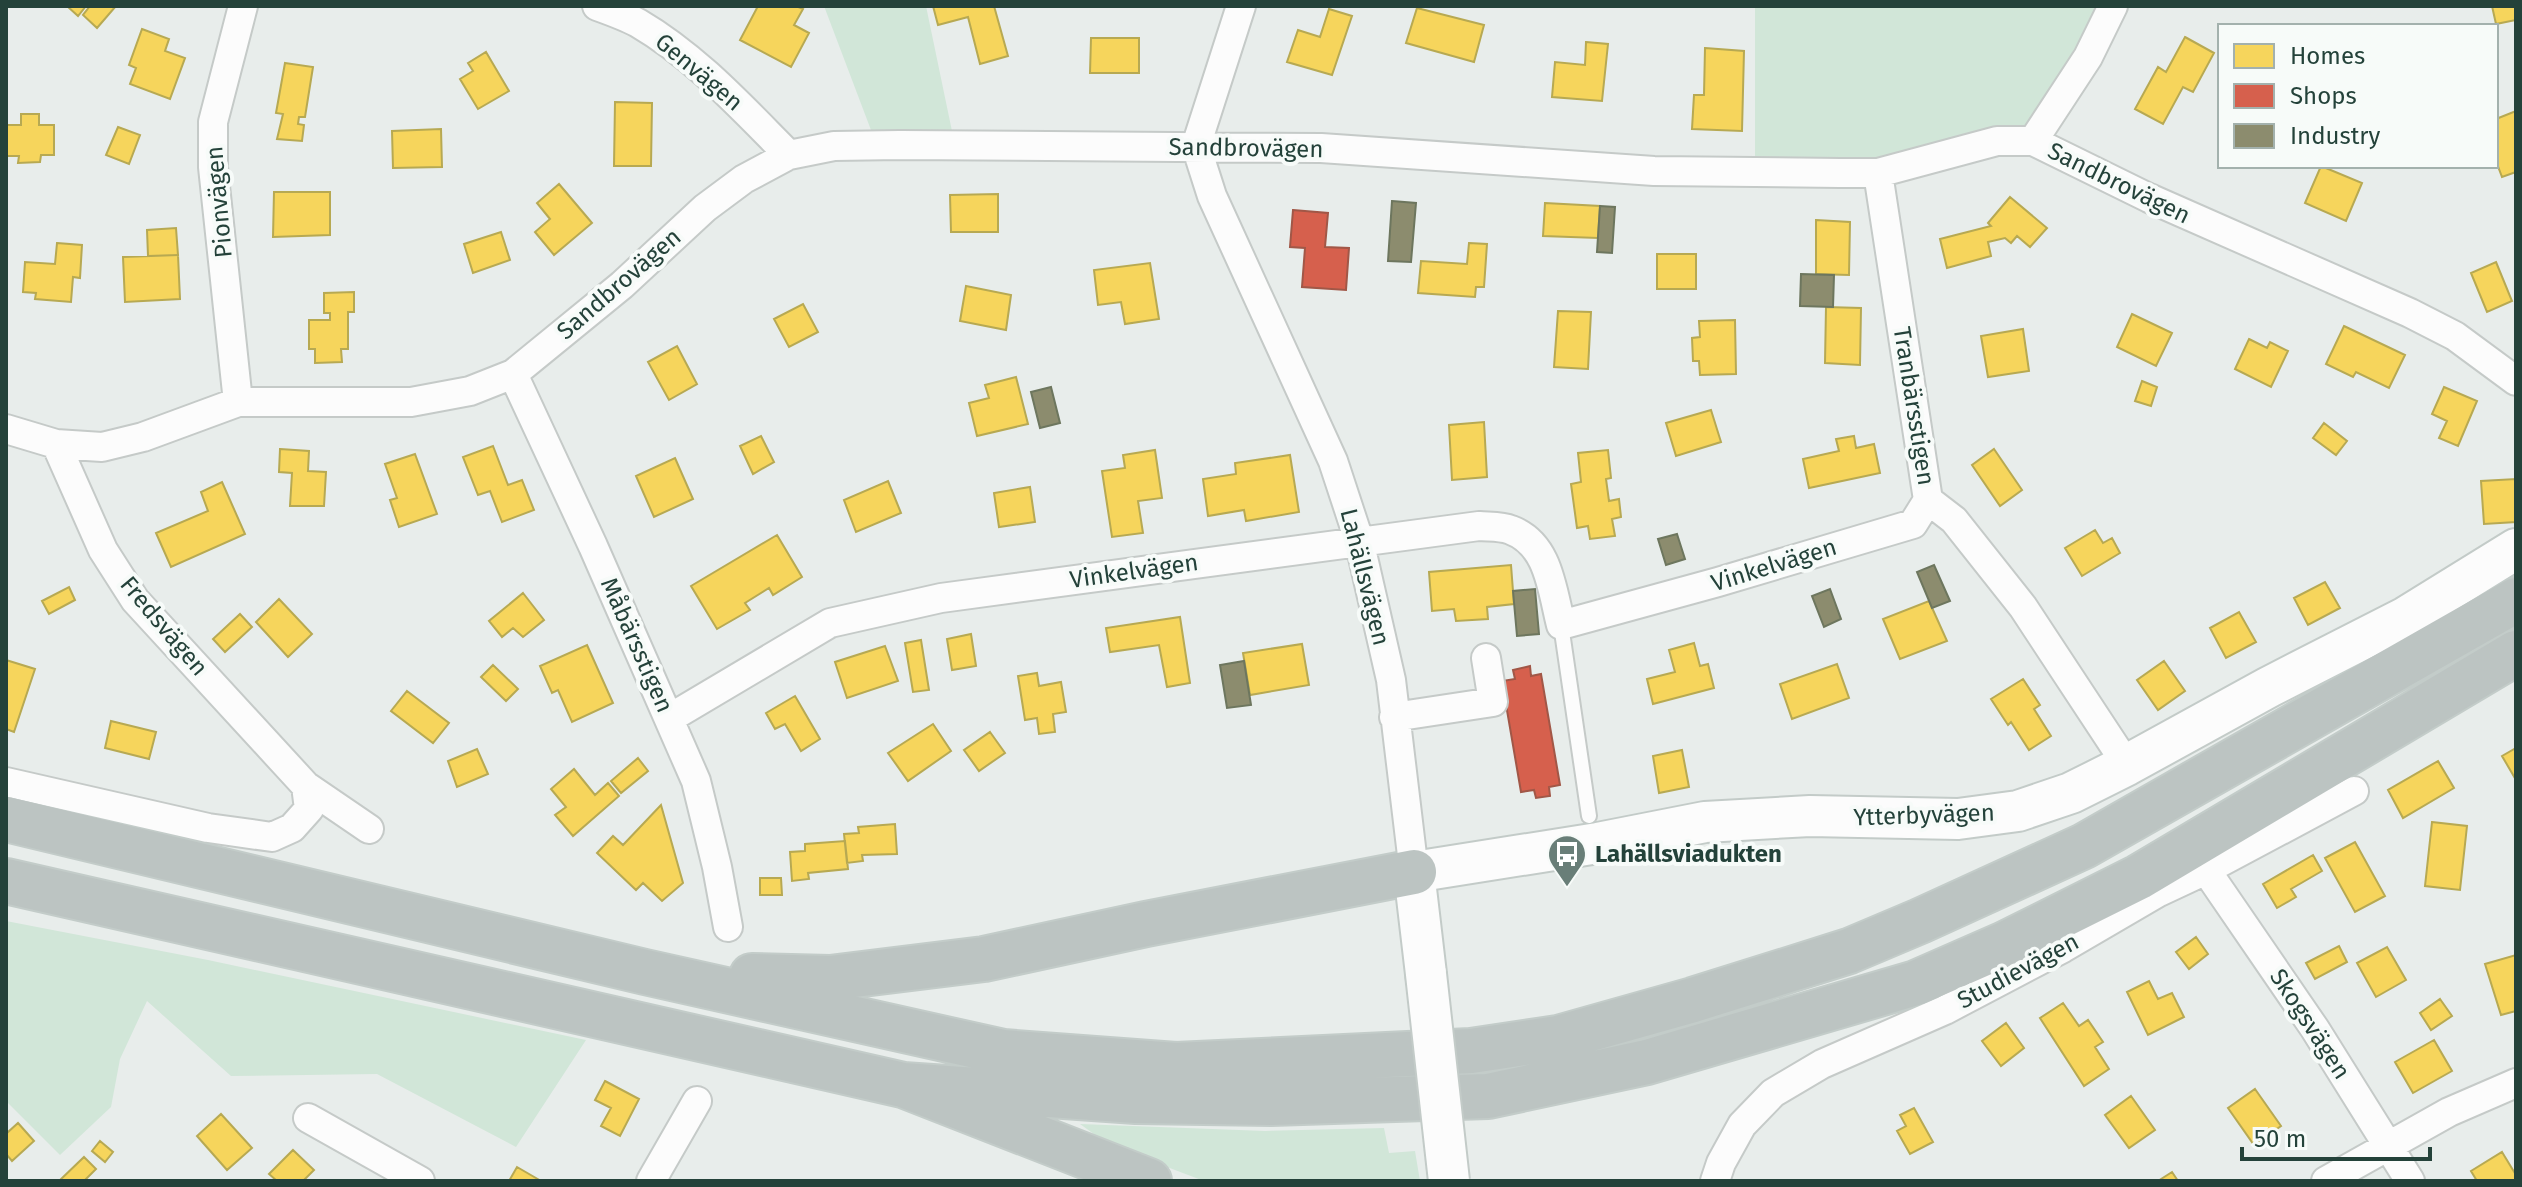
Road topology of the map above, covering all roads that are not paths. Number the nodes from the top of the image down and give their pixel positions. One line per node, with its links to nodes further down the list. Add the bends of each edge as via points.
1 (243, 6): 11 (street, Pionvägen, via 213,122 213,167)
2 (597, 6): 7 (street, Genvägen, via 635,21 679,50)
3 (1241, 6): 6 (street)
4 (2113, 6): 5 (street, via 2102,34)
5 (2033, 141): 8 (street, Sandbrovägen, via 1997,141); 10 (street, Sandbrovägen, via 2421,318)
6 (1196, 146): 7 (street, Sandbrovägen, via 834,146); 8 (street, Sandbrovägen, via 1321,148 1654,171); 15 (street, Lahällsvägen, via 1212,196 1333,461)
7 (789, 155): 9 (street, Sandbrovägen, via 705,208)
8 (1878, 173): 14 (street, Tranbärsstigen)
9 (513, 374): 11 (street, Sandbrovägen, via 470,391 411,402); 22 (street, Måbärsstigen)
10 (2516, 381)
11 (238, 402): 13 (street, Sandbrovägen, via 102,447)
12 (6, 429): 13 (street, Sandbrovägen)
13 (56, 444): 25 (street, Fredsvägen, via 103,550 135,600)
14 (1928, 500): 18 (street, Vinkelvägen, via 1913,524); 23 (street, Tranbärsstigen, via 1954,520 2023,607)
15 (1359, 540): 18 (street, Vinkelvägen, via 1479,526 1509,529 1532,542 1543,558); 21 (street, Lahällsvägen, via 1391,680); 22 (street, Vinkelvägen, via 941,598 830,623)
16 (2516, 549): 23 (street, Ytterbyvägen, via 2406,617)
17 (2516, 600): 34 (highway, via 2084,846 1920,921 1835,955 1558,1038 1456,1052 1176,1065 1003,1052)
18 (1561, 625): 27 (lane, Vinkelvägen)
19 (2516, 653): 36 (highway, via 2139,877 2005,944 1916,983 1647,1062 1488,1096 1302,1102 1136,1101)
20 (1486, 658): 21 (street, via 1493,702)
21 (1394, 717): 31 (street, Lahällsvägen)
22 (670, 718): 33 (street, Måbärsstigen, via 696,781)
23 (2127, 765): 31 (street, Ytterbyvägen, via 2071,793 1989,816 1705,822)
24 (6, 782): 25 (street, via 208,828 272,837 292,828 309,809)
25 (306, 786): 29 (street, Fredsvägen)
26 (2354, 791): 30 (street, Studievägen)
27 (1589, 816)
28 (6, 819): 34 (highway)
29 (369, 829)
30 (2206, 870): 39 (street, Skogsvägen); 44 (street, Studievägen, via 1945,1010 1822,1064 1773,1093 1742,1125)
31 (1414, 872): 34 (highway, via 984,959 830,978); 43 (street, Lahällsvägen, bridge)
32 (6, 881): 36 (highway)
33 (728, 927)
34 (645, 972)
35 (2516, 1083): 39 (street)
36 (903, 1085): 42 (highway)
37 (697, 1101): 41 (street)
38 (308, 1118): 40 (street)
39 (2388, 1144): 45 (street); 46 (street, Skogsvägen)
40 (420, 1181)
41 (651, 1181)
42 (1149, 1181)
43 (1449, 1181)
44 (1715, 1181)
45 (2326, 1181)
46 (2410, 1181)

